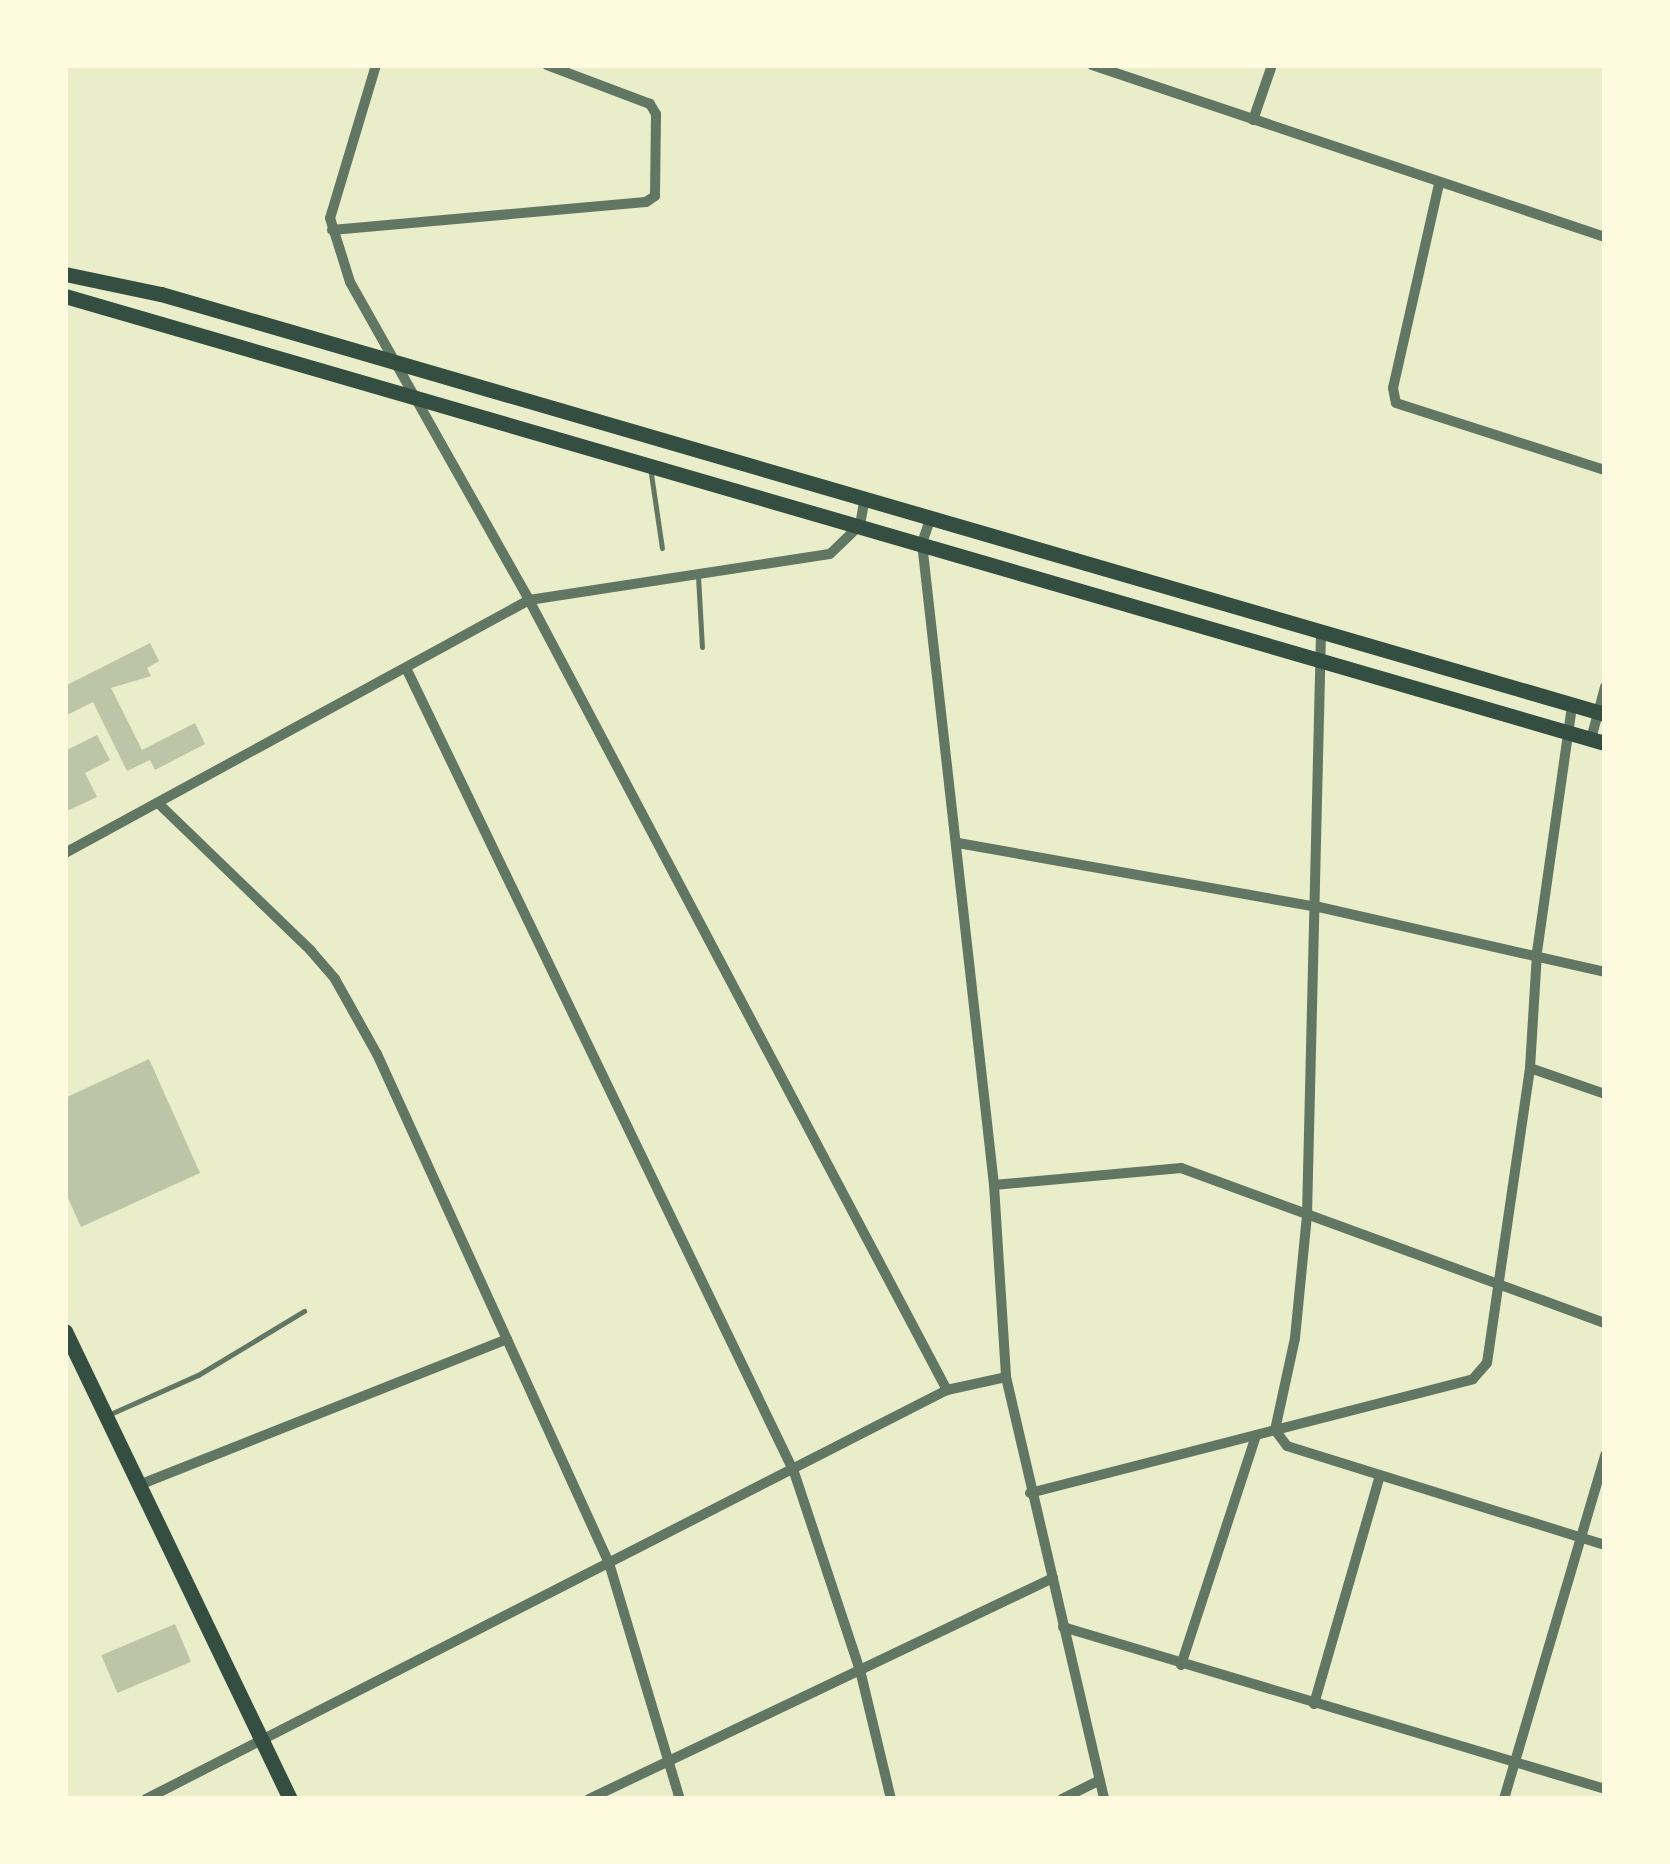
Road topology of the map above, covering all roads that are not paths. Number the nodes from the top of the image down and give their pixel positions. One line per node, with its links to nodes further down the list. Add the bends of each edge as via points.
1 (376, 65): 7 (street, via 336,190)
2 (547, 65): 7 (street, via 650,104 656,114 655,196 646,202)
3 (1092, 65): 5 (street)
4 (1272, 65): 5 (street)
5 (1254, 120): 6 (street)
6 (1439, 184): 8 (street); 16 (street, via 1393,388 1396,403)
7 (332, 230): 13 (street, via 350,282)
8 (1605, 237)
9 (65, 274): 10 (main road)
10 (111, 281): 12 (main road); 13 (main road)
11 (65, 296): 12 (main road)
12 (105, 304): 14 (main road)
13 (397, 366): 14 (street); 17 (main road)
14 (422, 402): 15 (main road); 23 (street)
15 (649, 464): 19 (main road); 21 (lane)
16 (1605, 470)
17 (865, 498): 18 (main road); 19 (street)
18 (931, 517): 20 (street); 24 (main road)
19 (860, 525): 20 (main road); 22 (street, via 830,554)
20 (922, 543): 25 (main road); 36 (street)
21 (662, 548)
22 (698, 574): 23 (street); 27 (lane)
23 (529, 600): 29 (street); 51 (street)
24 (1214, 601): 25 (main road); 26 (main road)
25 (1207, 625): 28 (main road)
26 (1321, 632): 28 (street); 31 (main road)
27 (702, 647)
28 (1317, 657): 33 (main road); 38 (street)
29 (407, 670): 35 (street); 56 (street)
30 (1605, 686): 32 (street)
31 (1572, 705): 32 (main road); 33 (street)
32 (1601, 713): 34 (street)
33 (1564, 730): 34 (main road); 39 (street)
34 (1598, 741)
35 (158, 804): 37 (street); 49 (street, via 334,979 376,1054)
36 (958, 843): 38 (street); 43 (street)
37 (65, 853)
38 (1319, 907): 39 (street); 44 (street)
39 (1537, 952): 40 (street); 41 (street)
40 (1605, 972)
41 (1530, 1068): 42 (street); 45 (street)
42 (1605, 1094)
43 (994, 1186): 44 (street, via 1181,1168); 50 (street)
44 (1307, 1215): 45 (street); 53 (street, via 1296,1338)
45 (1502, 1285): 47 (street); 53 (street, via 1487,1363 1473,1379)
46 (304, 1311): 52 (lane, via 198,1375)
47 (1605, 1323)
48 (65, 1331): 52 (main road)
49 (507, 1339): 58 (street); 62 (street)
50 (1006, 1377): 51 (street); 59 (street)
51 (947, 1390): 56 (street)
52 (106, 1416): 58 (main road)
53 (1275, 1430): 54 (street); 57 (street, via 1287,1446)
54 (1256, 1435): 59 (street); 65 (street)
55 (1605, 1455): 60 (street)
56 (794, 1472): 62 (street); 66 (street)
57 (1380, 1475): 60 (street); 67 (street)
58 (139, 1485): 68 (main road)
59 (1030, 1493): 63 (street)
60 (1580, 1537): 61 (street); 70 (street)
61 (1605, 1545)
62 (610, 1562): 68 (street); 69 (street)
63 (1053, 1578): 64 (street); 66 (street)
64 (1063, 1627): 65 (street); 71 (street)
65 (1182, 1665): 67 (street)
66 (860, 1670): 69 (street); 77 (street)
67 (1314, 1704): 70 (street)
68 (260, 1738): 73 (street); 74 (main road)
69 (670, 1761): 75 (street); 76 (street)
70 (1513, 1762): 72 (street); 80 (street)
71 (1100, 1780): 78 (street); 79 (street)
72 (1605, 1789)
73 (146, 1799)
74 (290, 1799)
75 (589, 1799)
76 (680, 1799)
77 (891, 1799)
78 (1062, 1799)
79 (1104, 1799)
80 (1504, 1799)

